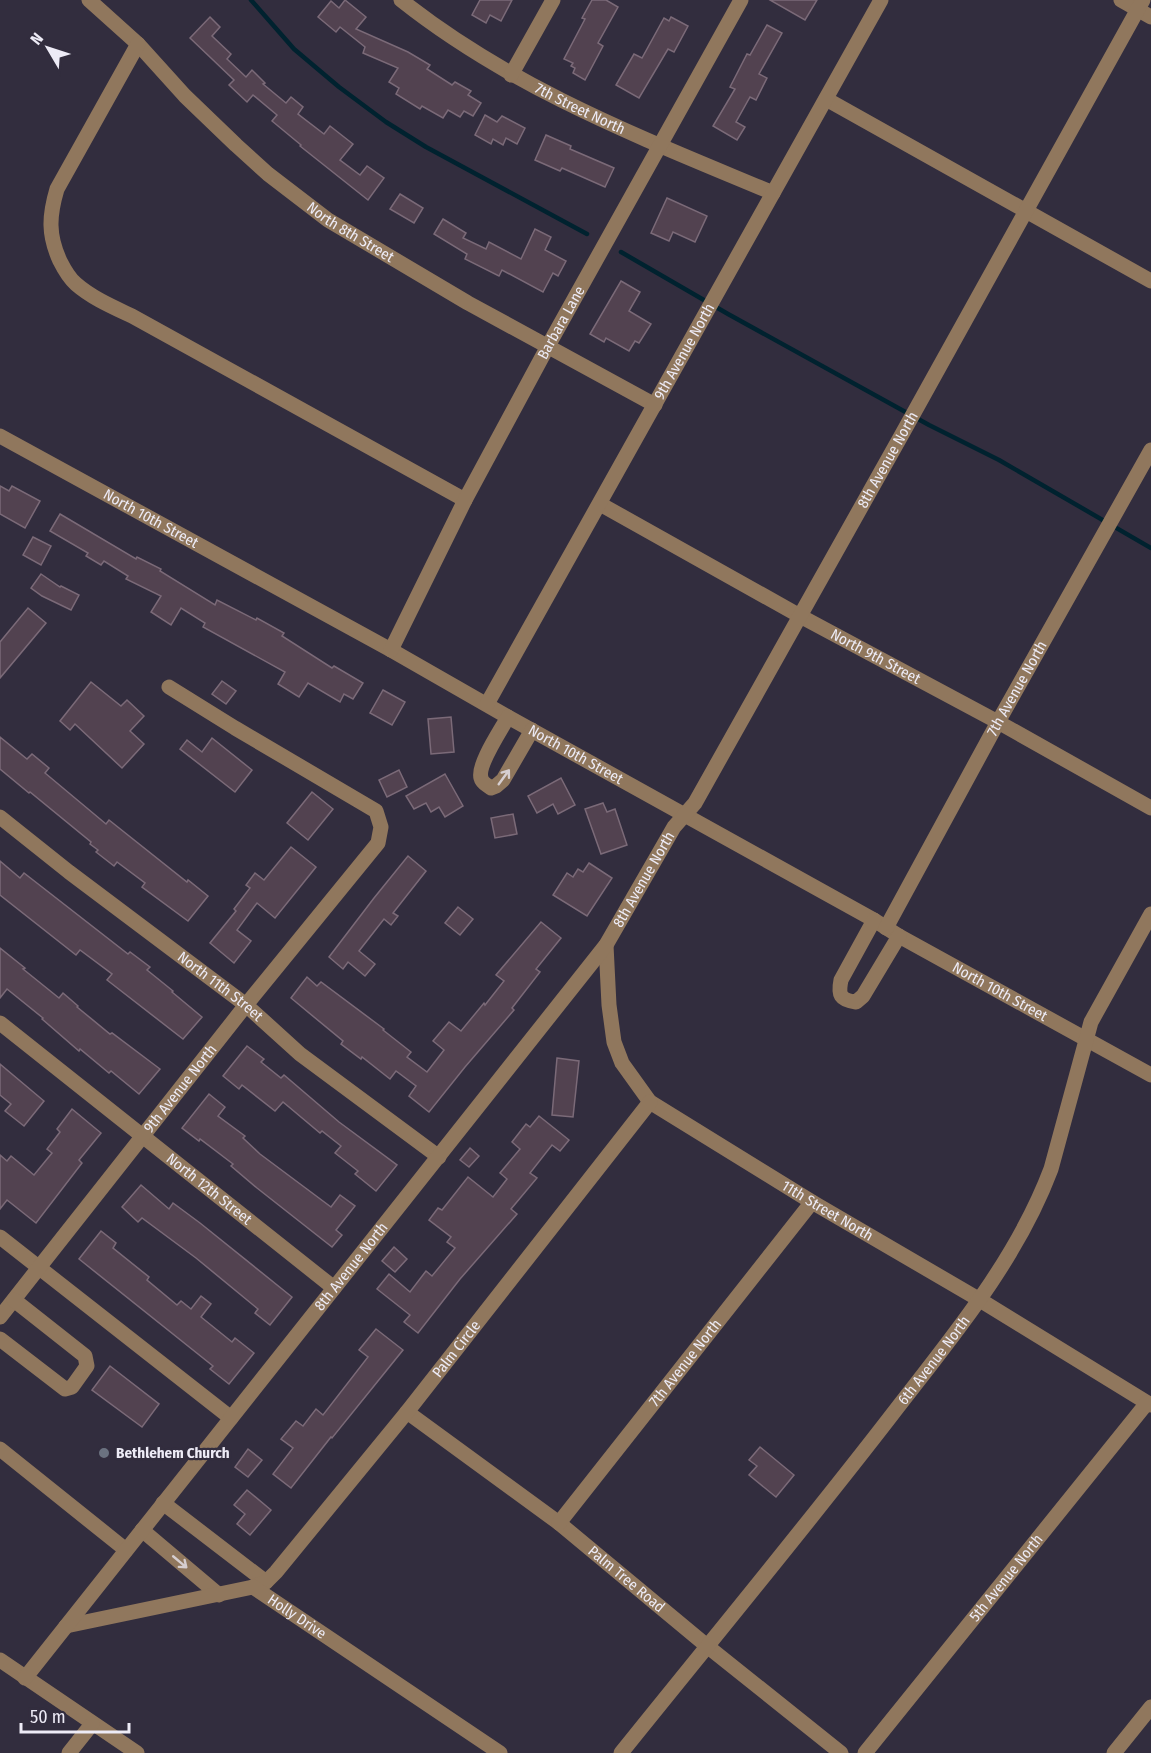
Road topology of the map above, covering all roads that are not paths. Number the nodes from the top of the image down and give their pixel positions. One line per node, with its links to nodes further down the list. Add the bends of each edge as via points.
1 (89, 0): 8 (street, North 8th Street)
2 (401, 0): 9 (street, 7th Street North, via 466,48)
3 (553, 0): 9 (street)
4 (741, 0): 11 (street, Barbara Lane)
5 (881, 0): 10 (street, 9th Avenue North)
6 (1121, 0): 7 (street)
7 (1144, 9): 13 (street, 8th Avenue North)
8 (138, 44): 15 (street, North 8th Street, via 236,145 328,220); 19 (street, via 57,189 51,208 52,245 74,283)
9 (511, 75): 11 (street, 7th Street North)
10 (826, 99): 12 (street, 9th Avenue North); 13 (street)
11 (660, 146): 12 (street, 7th Street North); 15 (street, Barbara Lane)
12 (772, 193): 16 (street, 9th Avenue North)
13 (1026, 212): 14 (street); 21 (street, 8th Avenue North)
14 (1151, 281)
15 (548, 346): 16 (street, North 8th Street); 19 (street, Barbara Lane)
16 (655, 405): 20 (street, 9th Avenue North)
17 (0, 435): 22 (street, North 10th Street)
18 (1151, 450): 26 (street, 7th Avenue North)
19 (465, 500): 22 (street, Barbara Lane)
20 (600, 504): 21 (street, North 9th Street); 24 (street, 9th Avenue North)
21 (800, 616): 26 (street, North 9th Street); 29 (street, 8th Avenue North)
22 (391, 650): 24 (street, North 10th Street)
23 (169, 687): 34 (street, 9th Avenue North, via 376,811 381,827 378,843)
24 (487, 704): 25 (street, North 10th Street)
25 (508, 717): 27 (street, North 10th Street); 27 (street, one-way to 27, via 482,766 480,776 491,788 503,780)
26 (998, 722): 28 (street, North 9th Street); 32 (street, 7th Avenue North)
27 (532, 730): 29 (street, North 10th Street)
28 (1151, 808)
29 (685, 815): 32 (street, North 10th Street); 33 (street, 8th Avenue North, via 674,827)
30 (0, 817): 34 (street, North 11th Street)
31 (1151, 914): 36 (street, 6th Avenue North)
32 (886, 928): 36 (street, North 10th Street)
33 (606, 945): 38 (street, 11th Street North, via 614,1042 622,1063); 40 (street, 8th Avenue North)
34 (246, 1005): 39 (street, 9th Avenue North); 40 (street, North 11th Street, via 300,1054)
35 (0, 1023): 39 (street, North 12th Street)
36 (1086, 1038): 37 (street, North 10th Street); 46 (street, 6th Avenue North, via 1042,1192)
37 (1151, 1075)
38 (650, 1102): 41 (street, 11th Street North); 50 (street, Palm Circle)
39 (143, 1137): 43 (street, 9th Avenue North); 44 (street, North 12th Street)
40 (439, 1157): 44 (street, 8th Avenue North)
41 (812, 1202): 46 (street, 11th Street North); 54 (street, 7th Avenue North)
42 (0, 1237): 43 (street)
43 (39, 1268): 45 (street, 9th Avenue North); 51 (street)
44 (334, 1288): 51 (street, 8th Avenue North)
45 (14, 1300): 47 (street, 9th Avenue North); 48 (street, via 85,1356 87,1366 72,1387 65,1389)
46 (980, 1300): 49 (street, 11th Street North); 60 (street, 6th Avenue North)
47 (0, 1317)
48 (0, 1338)
49 (1149, 1404): 70 (street, 5th Avenue North)
50 (407, 1412): 54 (street, Palm Tree Road); 57 (street, Palm Circle, via 276,1572)
51 (231, 1418): 53 (street, 8th Avenue North)
52 (0, 1449): 56 (street)
53 (163, 1503): 55 (street, 8th Avenue North); 57 (street)
54 (560, 1523): 60 (street, Palm Tree Road)
55 (142, 1530): 56 (street, 8th Avenue North); 58 (street, one-way to 58)
56 (126, 1550): 59 (street, 8th Avenue North)
57 (259, 1584): 58 (street, Holly Drive); 67 (street, Holly Drive)
58 (219, 1595): 59 (street, Holly Drive)
59 (66, 1626): 62 (street, 8th Avenue North)
60 (707, 1646): 68 (street, 6th Avenue North); 69 (street, Palm Tree Road)
61 (0, 1660): 62 (street)
62 (24, 1678): 64 (street)
63 (1151, 1707): 71 (street)
64 (92, 1724): 65 (street); 66 (street)
65 (69, 1753)
66 (137, 1753)
67 (500, 1753)
68 (621, 1753)
69 (841, 1753)
70 (865, 1753)
71 (1114, 1753)

